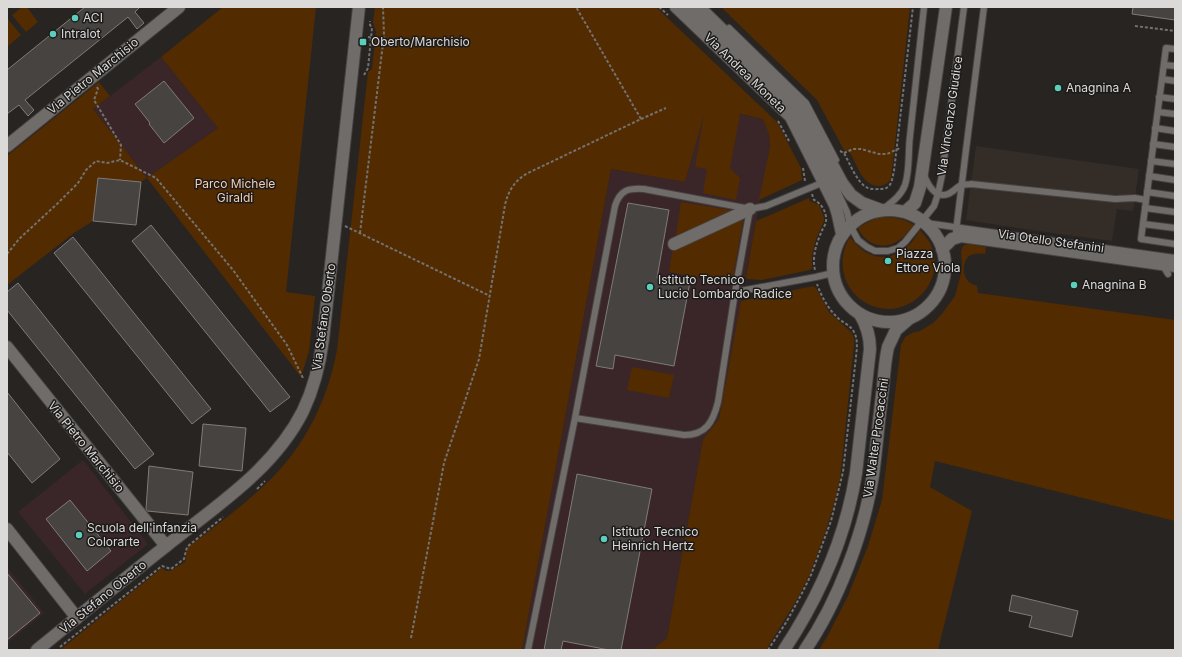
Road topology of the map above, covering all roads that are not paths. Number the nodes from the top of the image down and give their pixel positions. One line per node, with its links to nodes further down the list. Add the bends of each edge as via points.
1 (179, 7): 25 (street, Via Pietro Marchisio)
2 (359, 7): 60 (street, Via Stefano Oberto, via 323,338 310,394 294,426 263,465 234,492)
3 (676, 7): 12 (street, Via Andrea Moneta)
4 (688, 7): 12 (lane, Via Andrea Moneta)
5 (699, 7): 12 (street, Via Andrea Moneta)
6 (707, 7): 12 (lane, Via Andrea Moneta)
7 (924, 7): 40 (lane, via 907,179 898,197)
8 (946, 7): 29 (street, Via Vincenzo Giudice)
9 (964, 7): 35 (lane, Via Vincenzo Giudice)
10 (984, 7): 33 (lane)
11 (1175, 49): 13 (lane, via 1166,48)
12 (739, 51): 15 (street, Via Andrea Moneta); 15 (lane, Via Andrea Moneta)
13 (1164, 65): 14 (lane); 16 (lane)
14 (1175, 66)
15 (757, 69): 32 (street, Via Andrea Moneta, via 791,117); 40 (street, Via Andrea Moneta, via 802,108 850,195); 47 (lane, Via Andrea Moneta, via 798,114 847,212)
16 (1162, 79): 17 (lane); 18 (lane)
17 (1175, 81)
18 (1159, 97): 19 (lane); 20 (lane)
19 (1175, 99)
20 (1158, 112): 21 (lane); 22 (lane)
21 (1175, 114)
22 (1155, 128): 23 (lane); 24 (lane)
23 (1175, 131)
24 (1153, 144): 26 (lane); 27 (lane)
25 (7, 146)
26 (1175, 147)
27 (1151, 160): 28 (lane); 30 (lane)
28 (1175, 164)
29 (922, 170): 35 (lane, via 929,186); 41 (street, Via Vincenzo Giudice, via 915,203)
30 (1149, 176): 31 (lane); 34 (lane)
31 (1175, 180)
32 (824, 182): 39 (lane, via 766,206); 47 (street, Via Andrea Moneta)
33 (962, 185): 35 (lane, via 948,194); 37 (lane); 45 (lane)
34 (1147, 192): 36 (lane); 37 (lane)
35 (938, 194): 43 (lane, Via Vincenzo Giudice)
36 (1175, 196)
37 (1146, 200): 38 (lane)
38 (1145, 208): 42 (lane); 44 (lane)
39 (750, 209): 49 (street); 54 (lane); 58 (lane, via 644,189 632,188 620,194 615,206)
40 (882, 209): 41 (street); 47 (street, via 861,218)
41 (906, 212): 43 (street)
42 (1175, 212)
43 (924, 222): 45 (lane, Via Otello Stefanini); 47 (lane, via 903,244 885,251 875,251 867,247); 51 (street, via 936,234)
44 (1143, 224): 46 (lane); 50 (lane, via 1141,239)
45 (957, 228): 48 (lane); 52 (lane, Via Otello Stefanini)
46 (1175, 228)
47 (846, 229): 53 (street, via 834,249)
48 (952, 239): 51 (street); 52 (street, Via Otello Stefanini, via 961,236)
49 (674, 244)
50 (1175, 244)
51 (942, 249): 56 (street, via 945,269 940,290 928,306)
52 (1169, 267)
53 (833, 273): 54 (lane); 55 (street, via 842,297)
54 (735, 292): 58 (lane, via 718,402 714,417 704,429 695,434 684,434)
55 (860, 314): 56 (street, via 886,322); 64 (street, Via Walter Procaccini, via 868,331 870,350 852,492 838,543 826,573)
56 (910, 318): 65 (street, Via Walter Procaccini, via 896,330 887,350 873,475 856,542 833,599)
57 (7, 347): 60 (street, Via Pietro Marchisio)
58 (576, 418): 63 (lane)
59 (7, 529): 61 (street)
60 (166, 546): 61 (street, Via Stefano Oberto)
61 (77, 618): 62 (street, Via Stefano Oberto)
62 (37, 650)
63 (528, 650)
64 (784, 650)
65 (804, 650)

